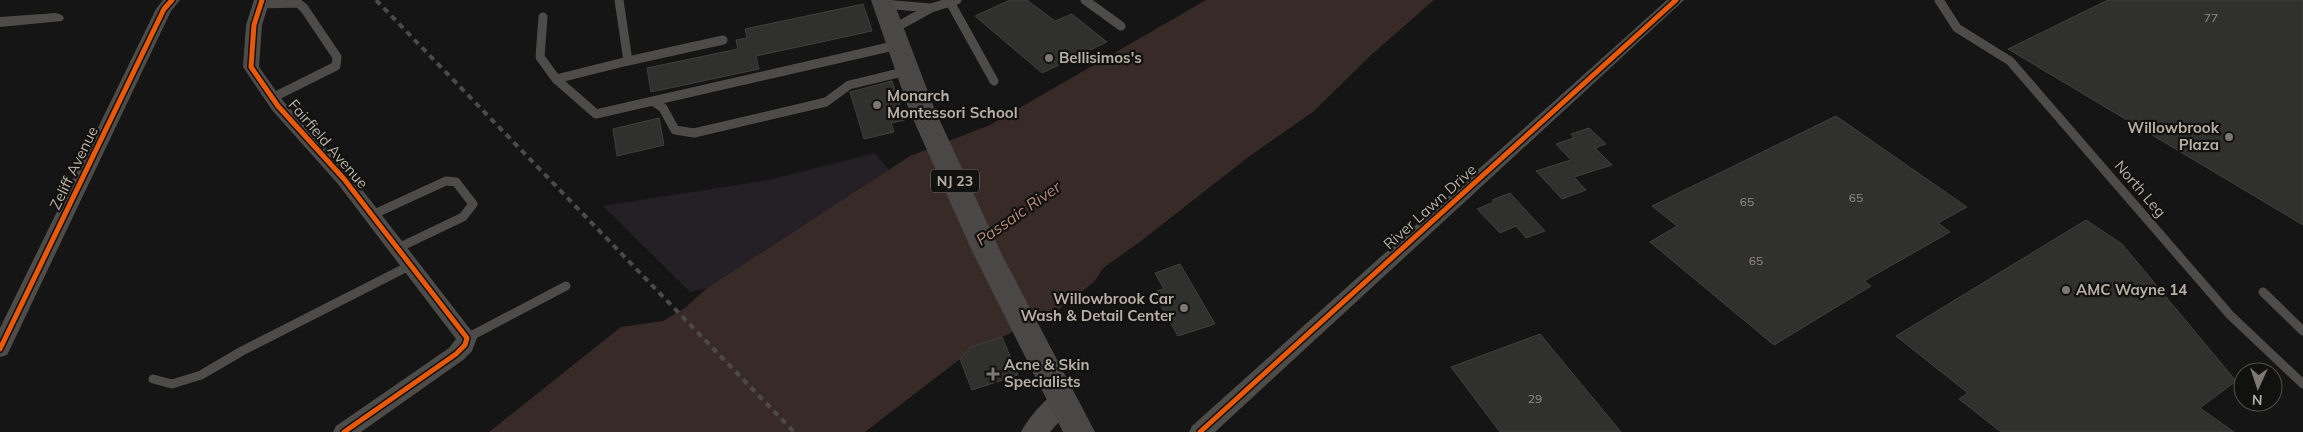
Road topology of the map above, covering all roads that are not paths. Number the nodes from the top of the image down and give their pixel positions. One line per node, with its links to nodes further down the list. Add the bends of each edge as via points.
1 (172, 0): 29 (street, Zeliff Avenue, via 164,10)
2 (619, 0): 16 (lane)
3 (1085, 0): 13 (lane)
4 (1676, 0): 36 (street, River Lawn Drive)
5 (1939, 0): 31 (lane, North Leg, via 1958,28 2010,61 2230,315)
6 (953, 1): 9 (lane); 19 (lane)
7 (261, 2): 20 (street, Fairfield Avenue, via 254,24 251,67); 20 (lane, via 298,3 337,57 336,66)
8 (882, 2): 9 (lane); 14 (main road, NJ 23)
9 (931, 8): 14 (lane)
10 (542, 17): 18 (lane, via 540,57)
11 (56, 18): 12 (street)
12 (0, 22)
13 (1121, 26)
14 (895, 37): 17 (main road, NJ 23); 21 (lane)
15 (723, 40): 16 (lane)
16 (628, 61): 18 (lane)
17 (908, 71): 21 (lane, via 849,85 826,102 694,133 683,134 671,127 664,109); 32 (main road, NJ 23, via 922,110 987,252)
18 (556, 79): 21 (lane, via 596,114)
19 (994, 81)
20 (272, 98): 22 (street, Fairfield Avenue)
21 (653, 101)
22 (372, 215): 23 (street, Fairfield Avenue); 23 (lane, via 446,181 456,182 473,204 463,217)
23 (398, 248): 24 (street, Fairfield Avenue)
24 (411, 265): 28 (street, Fairfield Avenue); 30 (lane, via 201,375 172,384)
25 (566, 286): 28 (lane)
26 (2263, 292): 27 (lane)
27 (2303, 331)
28 (467, 338): 33 (street, via 456,354)
29 (0, 349)
30 (153, 379)
31 (2303, 384)
32 (1063, 400): 34 (street); 35 (main road, NJ 23)
33 (344, 432)
34 (1034, 432)
35 (1079, 432)
36 (1200, 432)

